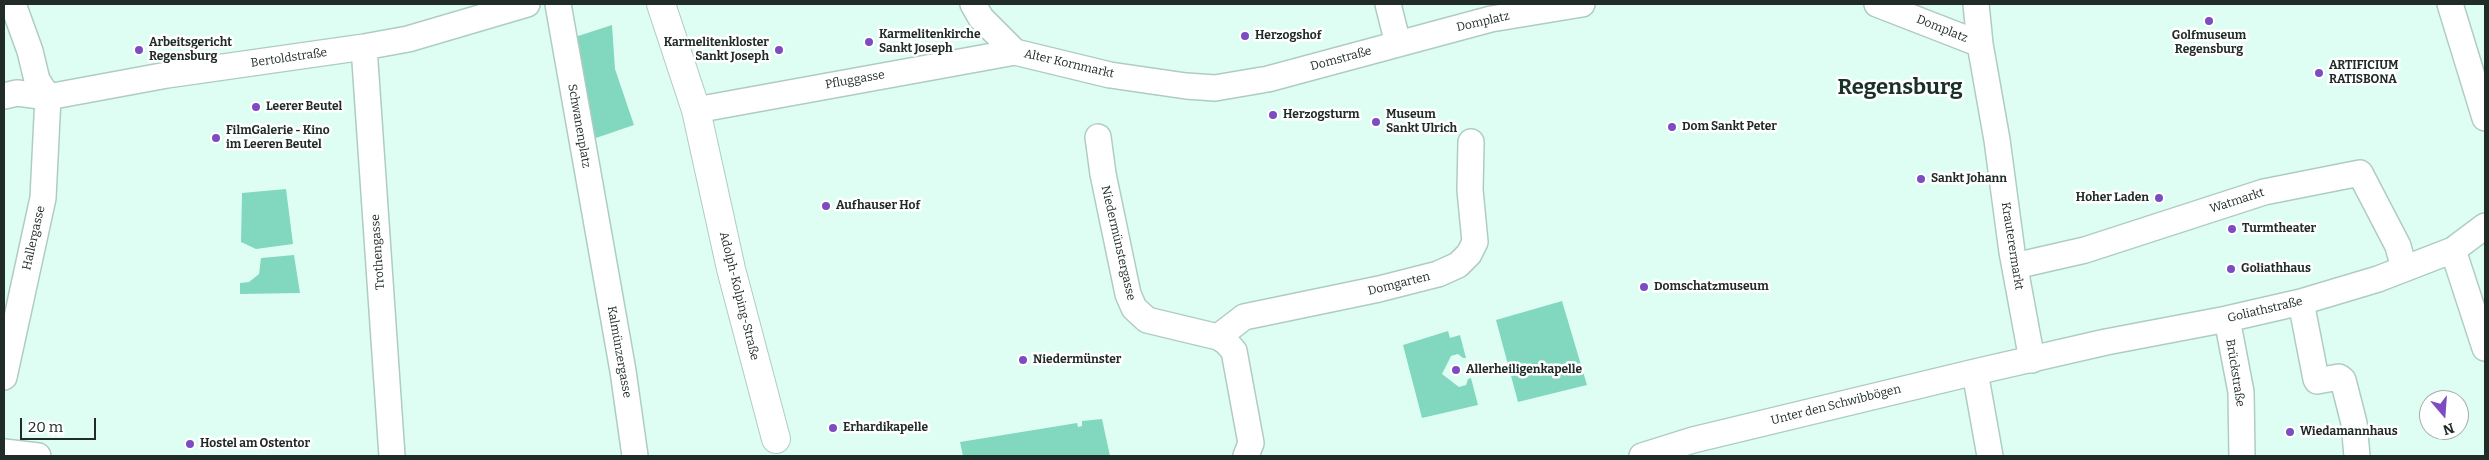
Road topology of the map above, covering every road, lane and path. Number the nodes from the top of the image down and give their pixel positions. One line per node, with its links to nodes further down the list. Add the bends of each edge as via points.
1 (13, 4): 17 (street, via 37,80)
2 (527, 4): 13 (street, Bertoldstraße, via 408,39)
3 (558, 4): 24 (street, Schwanenplatz)
4 (661, 4): 18 (street)
5 (973, 4): 14 (street, Alter Kornmarkt, via 981,18)
6 (1388, 4): 11 (street)
7 (1582, 4): 11 (street, Domplatz, via 1491,19)
8 (1877, 4): 12 (street, Domplatz)
9 (1976, 4): 12 (street)
10 (2450, 4): 19 (street)
11 (1406, 42): 15 (street, Domstraße, via 1265,80 1215,88)
12 (1980, 44): 20 (street, Domplatz)
13 (364, 47): 17 (street, Bertoldstraße, via 167,75); 38 (street, Trothengasse)
14 (1015, 52): 15 (street, Alter Kornmarkt, via 1110,75); 18 (street, Pfluggasse)
15 (1186, 86)
16 (4, 96): 17 (street, Bertoldstraße, via 18,93)
17 (48, 97): 34 (street, Hallergasse, via 43,198)
18 (696, 110): 35 (street, Adolph-Kolping-Straße, via 731,269)
19 (2485, 118)
20 (1995, 131): 26 (street, Krauterermarkt)
21 (1098, 137): 30 (street, Niedermünstergasse, via 1128,294 1134,308 1147,320)
22 (1471, 142): 30 (street, Domgarten, via 1470,190 1475,242 1458,265 1438,274 1379,290 1244,317)
23 (2485, 226): 25 (street, Goliathstraße)
24 (600, 248): 39 (street, Kalmünzergasse)
25 (2453, 250): 27 (street, Goliathstraße); 31 (street)
26 (2015, 266): 27 (street, Watmarkt, via 2085,250 2264,192 2360,174 2398,246); 32 (street, Krauterermarkt)
27 (2404, 269): 28 (street, Goliathstraße)
28 (2300, 302): 29 (street, Goliathstraße); 44 (street, via 2317,381 2343,380 2354,423)
29 (2227, 319): 32 (street, Goliathstraße); 43 (street, Brückstraße, via 2241,392)
30 (1218, 337): 40 (street, via 1234,351 1251,443)
31 (2485, 348)
32 (2032, 360): 33 (street, Unter den Schwibbögen)
33 (1975, 372): 41 (street, Unter den Schwibbögen, via 1693,440); 42 (street)
34 (4, 377)
35 (776, 440)
36 (4, 452): 37 (street)
37 (38, 456)
38 (392, 456)
39 (635, 456)
40 (1246, 456)
41 (1642, 456)
42 (1990, 456)
43 (2242, 456)
44 (2357, 456)

